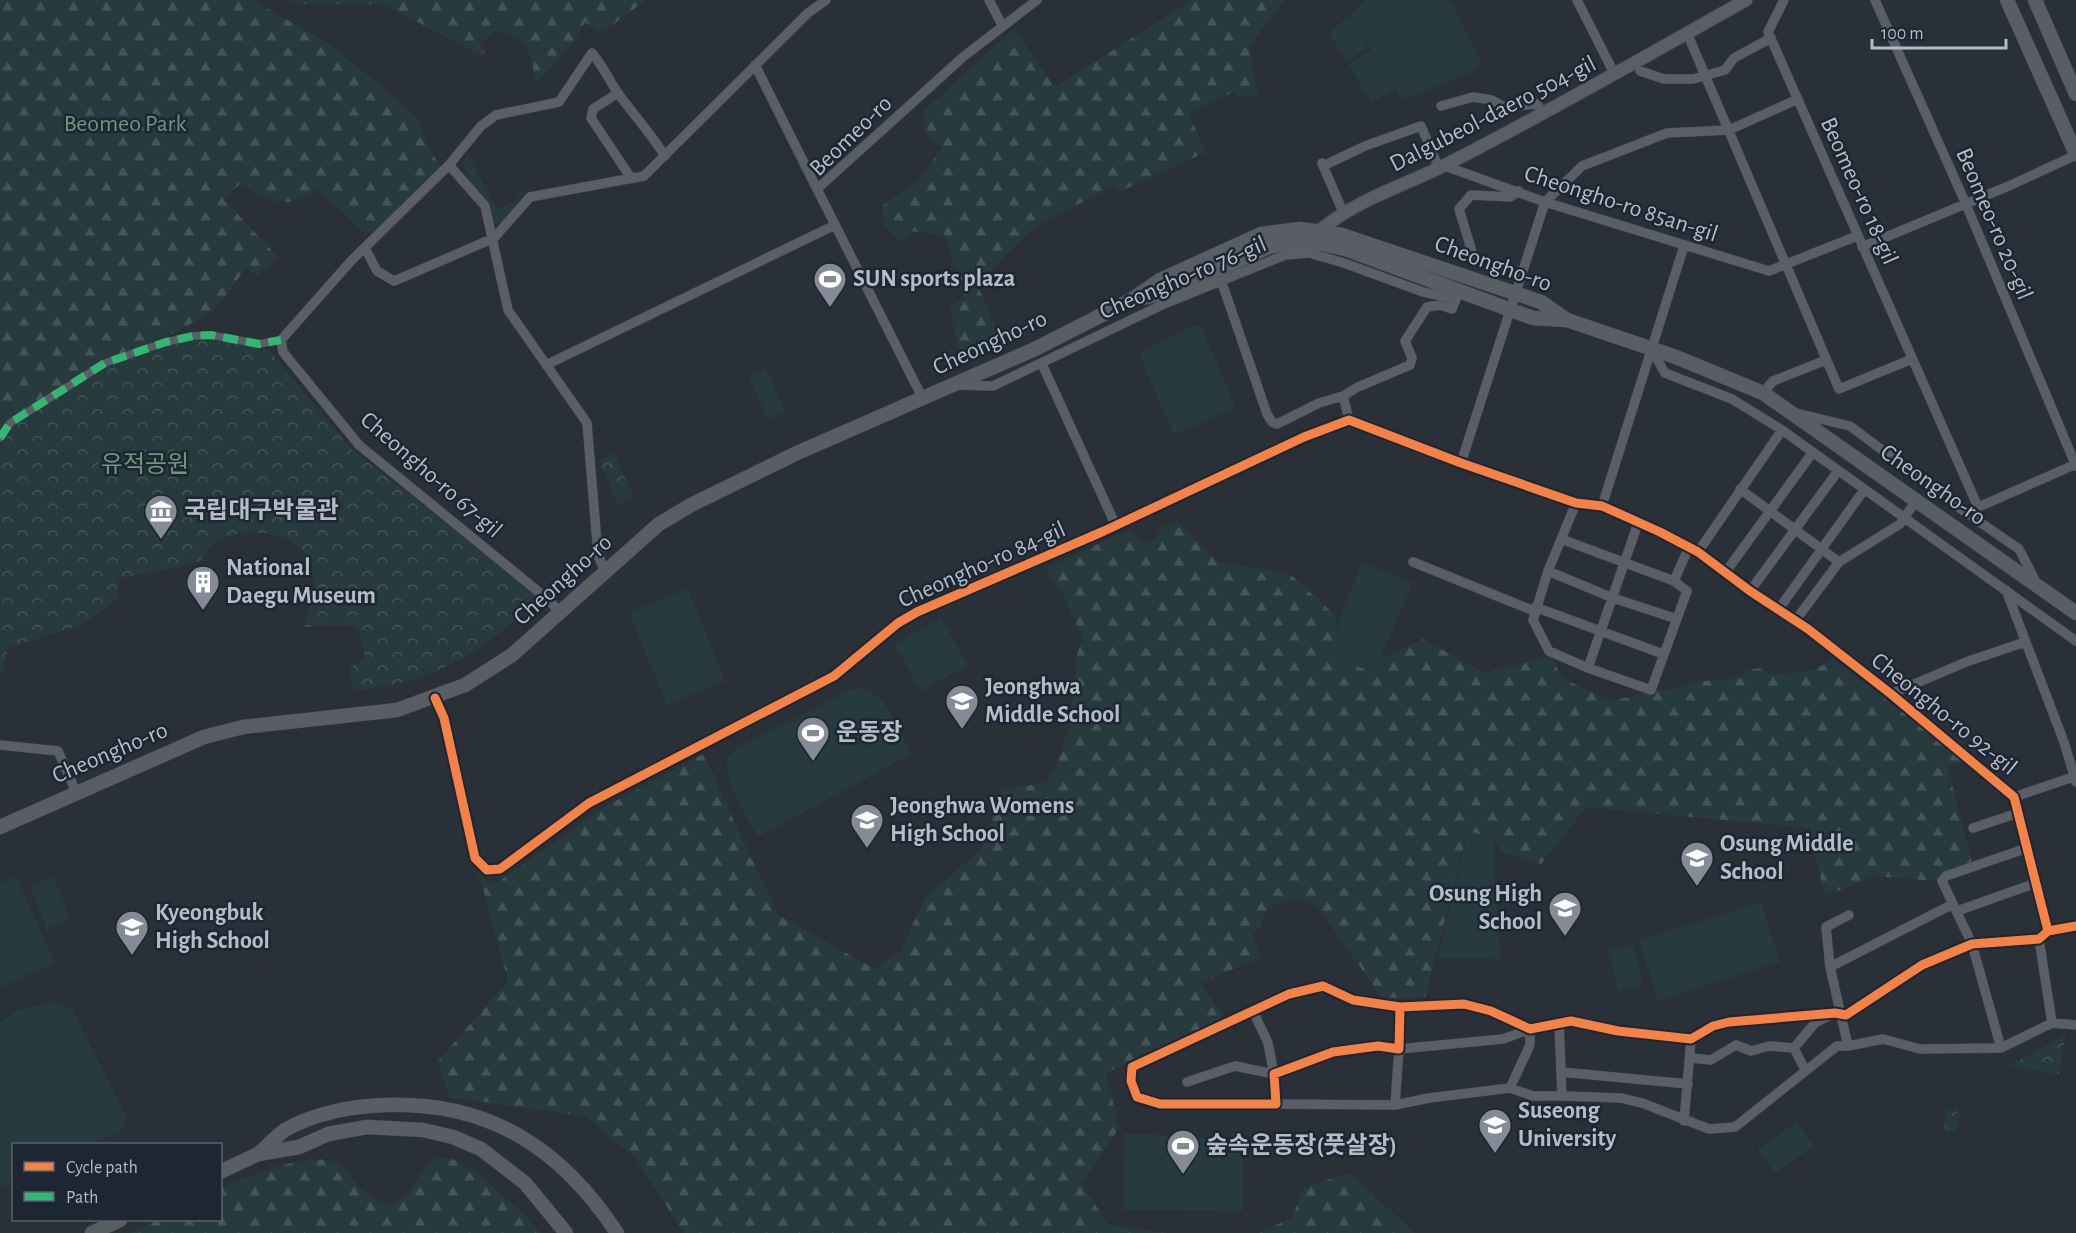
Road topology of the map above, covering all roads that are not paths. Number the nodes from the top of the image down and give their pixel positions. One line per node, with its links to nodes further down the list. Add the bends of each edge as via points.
1 (826, 0): 13 (street)
2 (989, 0): 10 (street)
3 (1037, 0): 10 (street, Beomeo-ro)
4 (1577, 0): 15 (street)
5 (1746, 0): 11 (street, Dalgubeol-daero 504-gil)
6 (1784, 0): 12 (street, via 1768,32)
7 (1875, 0): 31 (street, Beomeo-ro 20-gil)
8 (2007, 0): 23 (main road)
9 (2035, 0): 18 (main road)
10 (1002, 26): 28 (street, Beomeo-ro)
11 (1687, 33): 15 (street, Dalgubeol-daero 504-gil); 16 (street)
12 (1771, 38): 16 (street, via 1734,58 1725,70); 19 (street, Beomeo-ro 18-gil)
13 (755, 65): 24 (street); 28 (street)
14 (1640, 71): 16 (street, via 1679,80)
15 (1615, 75): 21 (street, Dalgubeol-daero 504-gil)
16 (1704, 75): 22 (street)
17 (618, 93): 24 (street); 25 (street, via 592,52 559,102 496,115 481,126); 27 (street, via 593,109 591,118)
18 (2076, 94)
19 (1798, 99): 22 (street); 35 (street, Beomeo-ro 18-gil)
20 (1441, 106): 21 (street, via 1473,97 1504,107 1537,104)
21 (1544, 114): 26 (street, Dalgubeol-daero 504-gil)
22 (1729, 130): 30 (street, via 1667,133 1582,166); 41 (street)
23 (2076, 154): 31 (street)
24 (665, 156): 27 (street, via 644,176)
25 (449, 165): 36 (street, via 485,206); 39 (street)
26 (1442, 167): 29 (street, Cheongho-ro 85an-gil); 32 (street, Dalgubeol-daero 504-gil); 32 (street, via 1421,126 1323,165)
27 (631, 178): 36 (street, via 530,197)
28 (817, 189): 33 (street, Beomeo-ro)
29 (1519, 191): 30 (street, Cheongho-ro 85an-gil); 40 (street, via 1510,197 1471,195 1459,209)
30 (1545, 202): 37 (street, Cheongho-ro 85an-gil); 43 (street)
31 (1965, 202): 38 (street); 64 (street, Beomeo-ro 20-gil)
32 (1343, 212): 34 (street, Dalgubeol-daero 504-gil)
33 (835, 225): 53 (street); 57 (street, Beomeo-ro)
34 (1318, 231): 43 (main road, Cheongho-ro, via 1354,238); 45 (main road, Cheongho-ro, via 1261,234 1160,280)
35 (1857, 236): 38 (street, Beomeo-ro 18-gil); 41 (street, Cheongho-ro 85an-gil)
36 (494, 238): 39 (street, via 394,281 376,271); 53 (street, via 508,310)
37 (1684, 246): 41 (street, Cheongho-ro 85an-gil, via 1769,271); 49 (street)
38 (1862, 247): 50 (street, Beomeo-ro 18-gil)
39 (365, 248): 48 (street)
40 (1473, 255)
41 (1786, 265): 51 (street)
42 (1221, 280): 44 (street, Cheongho-ro 76-gil, via 1285,255 1309,254 1423,292); 52 (street, Cheongho-ro 76-gil); 56 (street, via 1272,422 1277,424)
43 (1515, 293): 46 (street); 47 (main road, Cheongho-ro, via 1541,302)
44 (1458, 295): 45 (main road, Cheongho-ro, via 1331,245 1292,243 1269,247 1166,293); 46 (main road, Cheongho-ro); 56 (street, via 1452,309 1440,305 1426,307 1406,341 1412,358 1410,365)
45 (1133, 299): 54 (main road, Cheongho-ro)
46 (1510, 309): 47 (main road, Cheongho-ro, via 1533,318); 63 (street)
47 (1567, 320): 49 (main road, Cheongho-ro)
48 (281, 340): 61 (street, via 259,344 211,335 193,336 105,363 10,423); 94 (street, Cheongho-ro 67-gil, via 283,352 359,446)
49 (1651, 349): 55 (main road, Cheongho-ro, via 1718,372); 60 (street, via 1665,373 1732,399); 70 (street)
50 (1912, 359): 51 (street, via 1839,389); 71 (street, Beomeo-ro 18-gil)
51 (1826, 360): 55 (street, via 1773,381)
52 (1042, 364): 54 (street, Cheongho-ro 76-gil, via 993,386); 76 (street)
53 (546, 365): 85 (street, via 587,423 598,555)
54 (956, 386): 57 (main road, Cheongho-ro)
55 (1763, 393): 58 (main road, Cheongho-ro)
56 (1343, 396): 59 (street)
57 (923, 399): 85 (main road, Cheongho-ro, via 797,453 691,505 659,525)
58 (1790, 411): 68 (main road, Cheongho-ro); 73 (street, via 1850,426)
59 (1349, 420): 63 (street); 76 (street, Cheongho-ro 84-gil, via 1304,437)
60 (1782, 430): 62 (street); 66 (street)
61 (0, 438)
62 (1813, 452): 65 (street); 72 (street)
63 (1461, 463): 69 (street, Cheongho-ro 92-gil)
64 (2076, 464): 71 (street)
65 (1838, 471): 67 (street); 77 (street)
66 (1740, 489): 72 (street); 79 (street)
67 (1864, 490): 74 (street); 80 (street)
68 (1916, 501): 74 (street); 88 (main road, Cheongho-ro)
69 (1576, 503): 70 (street, Cheongho-ro 92-gil); 78 (street)
70 (1602, 506): 75 (street, Cheongho-ro 92-gil)
71 (1978, 507): 73 (street)
72 (1768, 512): 77 (street); 86 (street)
73 (1965, 512): 88 (street, via 2019,549)
74 (1903, 519): 83 (street); 89 (street)
75 (1638, 523): 79 (street, Cheongho-ro 92-gil); 82 (street)
76 (1116, 526): 104 (street, Cheongho-ro 84-gil, via 917,612 834,676 589,802 494,871 475,858 444,718)
77 (1793, 530): 80 (street); 90 (street)
78 (1561, 539): 82 (street); 84 (street)
79 (1693, 550): 86 (street, Cheongho-ro 92-gil); 87 (street)
80 (1820, 550): 83 (street); 93 (street)
81 (1413, 562): 92 (street)
82 (1626, 562): 87 (street); 91 (street)
83 (1839, 562): 97 (street)
84 (1548, 571): 91 (street); 92 (street)
85 (605, 572): 94 (main road, Cheongho-ro)
86 (1725, 573): 90 (street, Cheongho-ro 92-gil)
87 (1674, 580): 96 (street, via 1688,591)
88 (2038, 586): 95 (main road, Cheongho-ro)
89 (2006, 590): 99 (street); 100 (street)
90 (1750, 591): 93 (street, Cheongho-ro 92-gil)
91 (1613, 598): 96 (street); 98 (street)
92 (1535, 609): 98 (street); 102 (street, via 1533,620 1549,651)
93 (1778, 610): 97 (street, Cheongho-ro 92-gil)
94 (560, 612): 104 (main road, Cheongho-ro, via 490,671)
95 (2076, 613)
96 (1677, 619): 101 (street)
97 (1795, 621): 103 (street, Cheongho-ro 92-gil)
98 (1601, 632): 101 (street); 102 (street)
99 (2076, 640)
100 (2025, 642): 103 (street, Cheongho-ro 92-gil); 106 (street)
101 (1663, 654): 102 (street, via 1651,690)
102 (1588, 668)
103 (1891, 694): 108 (street, Cheongho-ro 92-gil)
104 (435, 698): 107 (main road, Cheongho-ro, via 397,710 243,727 204,737)
105 (0, 745): 107 (street, via 58,751)
106 (2075, 778): 108 (street, Cheongho-ro 92-gil)
107 (76, 792): 110 (main road, Cheongho-ro)
108 (2014, 796): 109 (street, Cheongho-ro 92-gil)
109 (2018, 813): 111 (street, Cheongho-ro 92-gil); 112 (street, Cheongho-ro 92-gil)
110 (0, 827)
111 (1973, 828)
112 (2027, 848): 113 (street, Cheongho-ro 92-gil); 114 (street, via 1947,876 1942,881)
113 (2036, 883): 114 (street); 117 (street, Cheongho-ro 92-gil)
114 (1955, 908): 119 (street); 120 (street)
115 (1849, 915): 120 (street, via 1826,927)
116 (2076, 926): 117 (street)
117 (2048, 931): 118 (street)
118 (2039, 939): 119 (street); 125 (street)
119 (1971, 944): 123 (street, via 1922,965 1846,1015); 132 (street)
120 (1830, 967): 123 (street)
121 (1400, 1007): 122 (street, via 1353,1000 1323,986 1289,994); 127 (street, via 1464,1004 1491,1011); 130 (street)
122 (1253, 1011): 136 (street, via 1268,1043); 141 (street, via 1132,1067 1131,1081 1137,1097 1160,1104)
123 (1836, 1013): 128 (street, via 1729,1022); 129 (street); 131 (street, via 1815,1023)
124 (1559, 1023): 127 (street); 128 (street); 135 (street)
125 (2052, 1023): 126 (street); 132 (street)
126 (2076, 1025)
127 (1530, 1029): 130 (street, via 1503,1039); 139 (street, via 1530,1045)
128 (1691, 1039): 133 (street)
129 (1848, 1046): 132 (street, via 1883,1039 1920,1049); 134 (street, via 1837,1046)
130 (1399, 1048): 136 (street, via 1378,1046 1333,1052); 142 (street)
131 (1794, 1048): 133 (street, via 1769,1046 1751,1052 1736,1045 1711,1060); 134 (street)
132 (2001, 1048)
133 (1691, 1058): 138 (street)
134 (1805, 1070): 143 (street, via 1734,1127 1709,1129)
135 (1561, 1072): 138 (street); 140 (street)
136 (1274, 1074): 137 (street, via 1235,1066); 141 (street)
137 (1187, 1082)
138 (1688, 1084): 143 (street)
139 (1510, 1088): 140 (street, via 1533,1096); 142 (street)
140 (1562, 1096): 143 (street, via 1621,1098)
141 (1276, 1104): 142 (street)
142 (1395, 1105)
143 (1684, 1121)
144 (258, 1154): 145 (main road); 148 (main road, via 299,1147 328,1134 367,1127 423,1130 453,1137 481,1149 525,1183); 149 (main road, via 285,1130 357,1106 421,1104 449,1108 483,1117 546,1154 595,1198)
145 (222, 1171)
146 (118, 1221): 147 (main road)
147 (92, 1233)
148 (566, 1233)
149 (617, 1233)

